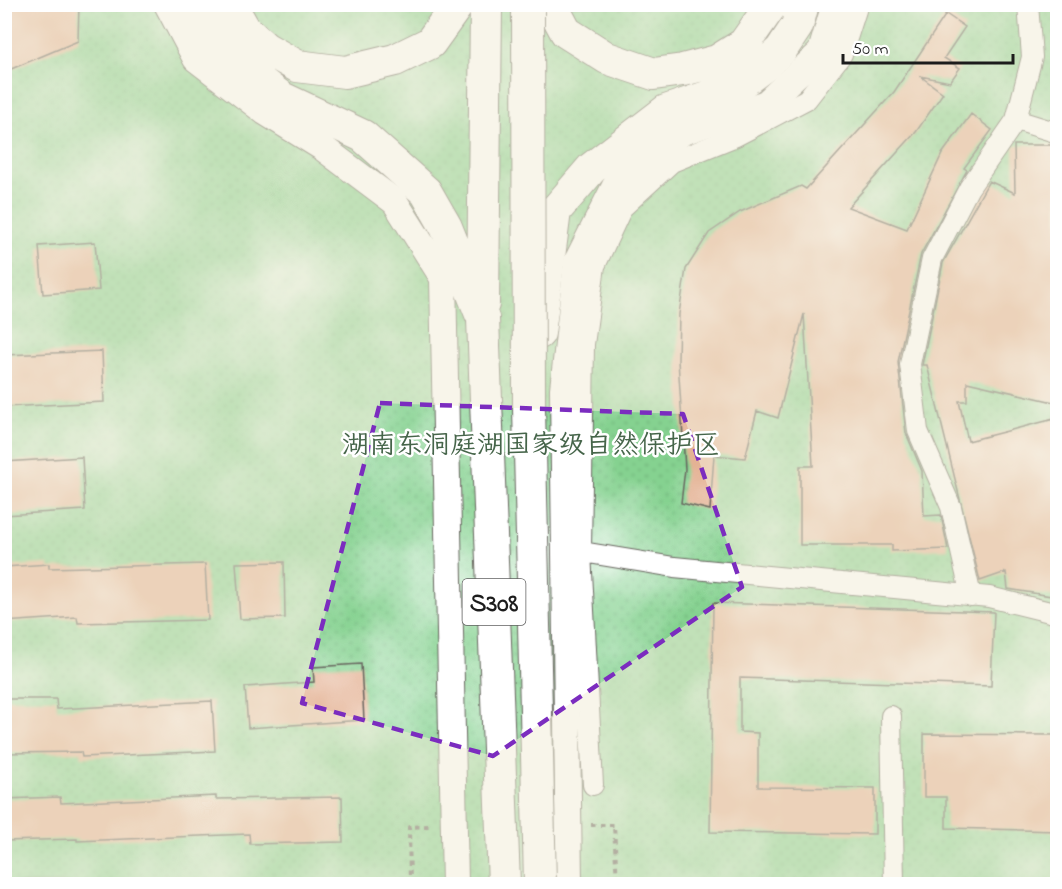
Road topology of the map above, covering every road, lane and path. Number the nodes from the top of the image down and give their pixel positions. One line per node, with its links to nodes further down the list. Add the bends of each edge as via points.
1 (167, 4): 24 (street, via 196,59 395,202 443,278)
2 (196, 4): 15 (main road, via 221,46 245,70 282,98 363,136 426,192 446,227)
3 (230, 4): 4 (main road, via 244,30 265,48 297,66 345,72 395,60 430,43)
4 (458, 4)
5 (486, 4): 15 (main road, S308)
6 (528, 4): 16 (main road, S308, bridge)
7 (552, 4): 8 (main road, via 567,32 607,58 654,74 717,61 744,44)
8 (772, 4)
9 (803, 4): 16 (main road, bridge, via 797,26 764,66 736,87 666,111 592,168 555,211)
10 (835, 4): 17 (street, via 821,52 766,103 683,132 617,182 577,261 563,389)
11 (858, 4): 17 (street, via 842,54 807,99 736,136 672,162 622,208 595,266 584,344)
12 (1028, 4): 13 (street, via 1032,57)
13 (1016, 120): 14 (street); 18 (street, via 969,188 932,259 910,364 918,431 951,507)
14 (1058, 133)
15 (483, 319): 25 (main road, S308, bridge)
16 (529, 408): 26 (main road, S308, bridge)
17 (573, 550): 18 (street, via 674,567); 21 (street); 27 (street)
18 (971, 596): 19 (street)
19 (1058, 614)
20 (891, 716): 28 (street)
21 (593, 785)
22 (409, 826): 23 (path)
23 (410, 885)
24 (455, 885)
25 (504, 885)
26 (540, 885)
27 (569, 885)
28 (894, 885)

